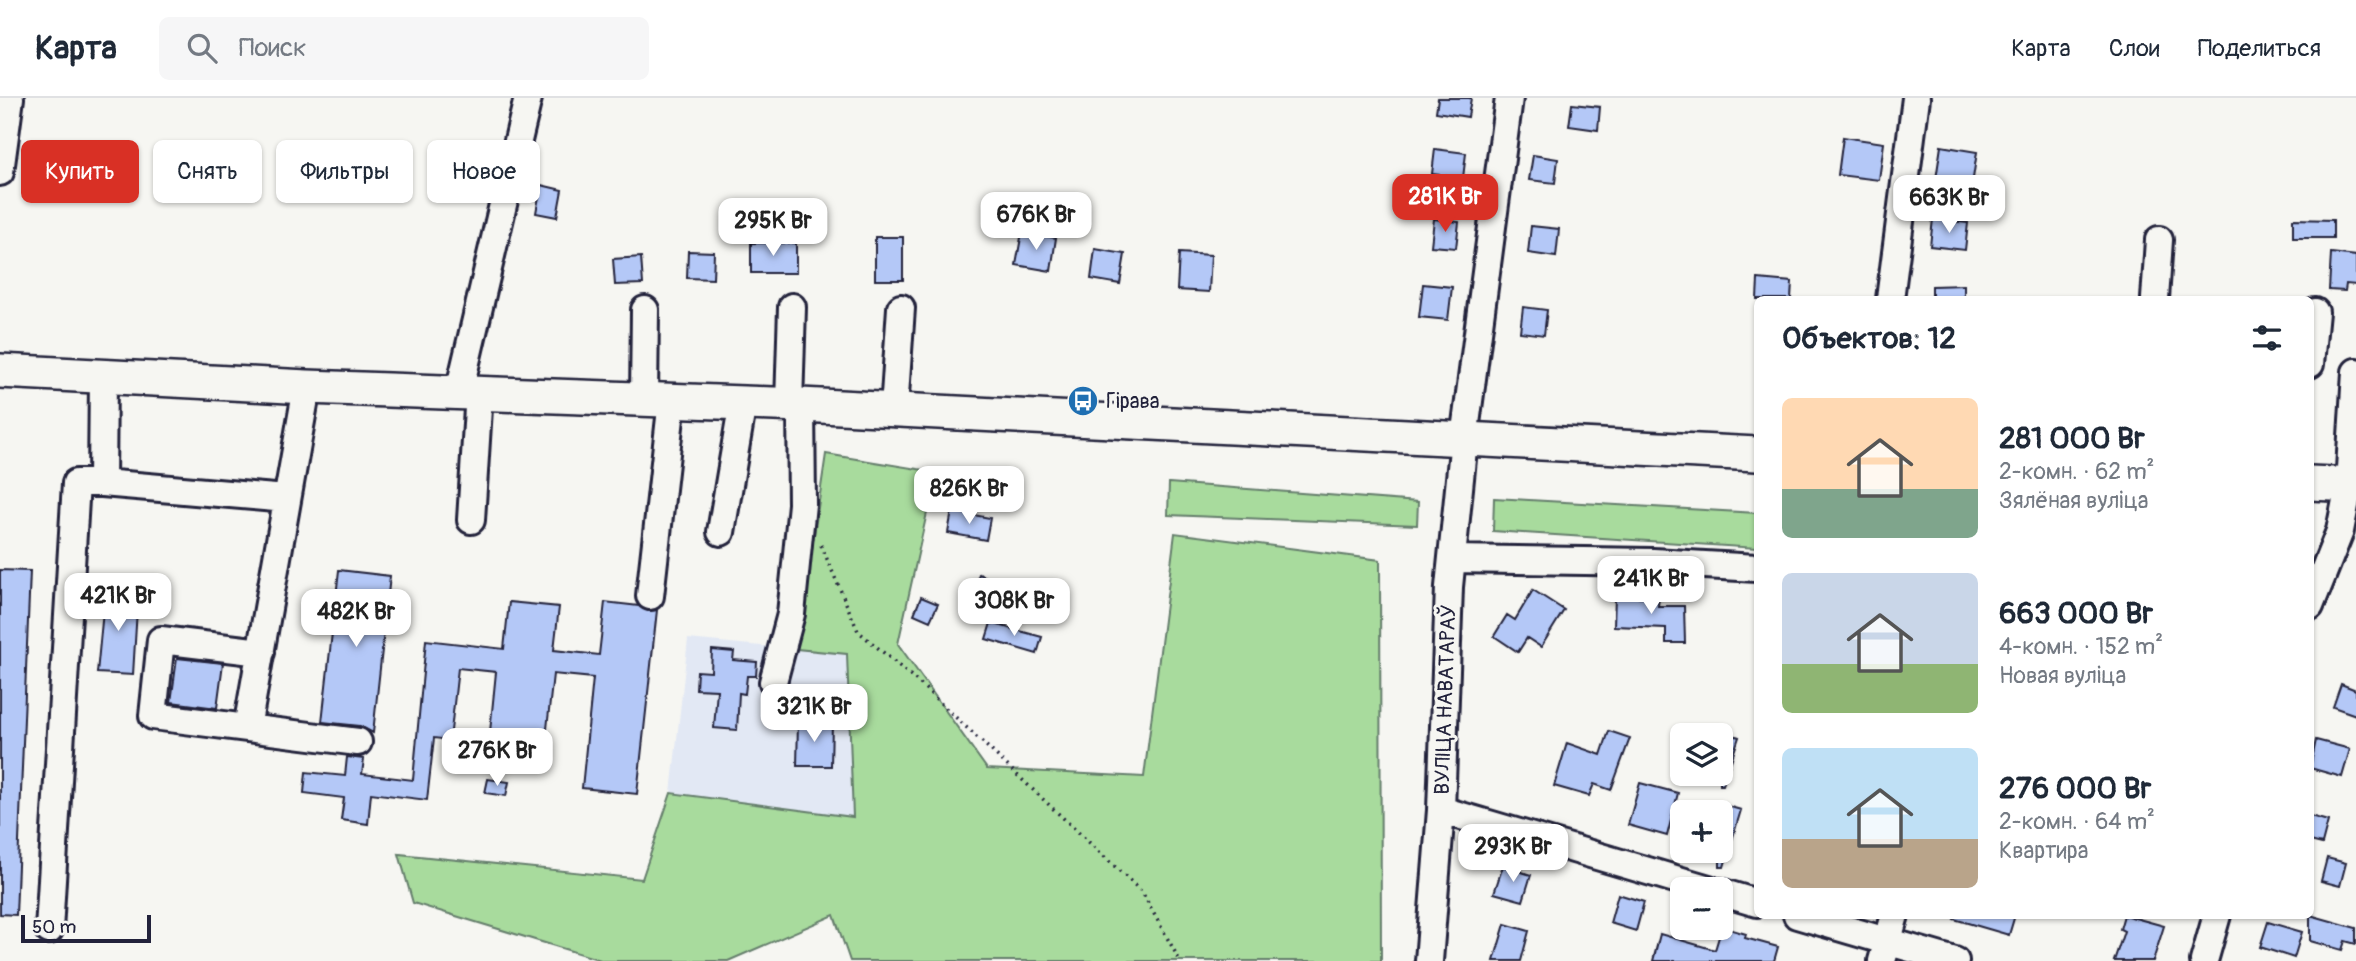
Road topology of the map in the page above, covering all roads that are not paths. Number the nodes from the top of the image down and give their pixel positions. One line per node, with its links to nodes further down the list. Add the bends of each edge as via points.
1 (10, 98): 5 (street)
2 (528, 98): 18 (street)
3 (1509, 98): 23 (street, ВУЛІЦА НАВАТАРАЎ)
4 (1916, 98): 7 (street)
5 (0, 172)
6 (2159, 240): 8 (street)
7 (1890, 296)
8 (2155, 296)
9 (792, 307): 21 (street)
10 (901, 307): 22 (street)
11 (645, 310): 19 (street)
12 (2315, 312): 13 (street)
13 (2314, 323)
14 (0, 371): 16 (main road)
15 (2356, 372): 27 (street)
16 (103, 377): 17 (main road); 25 (street)
17 (307, 387): 18 (main road); 28 (street)
18 (469, 392): 19 (main road); 29 (street)
19 (658, 399): 20 (main road); 33 (street)
20 (743, 402): 21 (main road); 30 (street)
21 (795, 405): 22 (main road); 36 (street, via 803,504 791,614)
22 (894, 410): 23 (main road)
23 (1464, 439): 24 (main road); 31 (street, ВУЛІЦА НАВАТАРАЎ)
24 (1754, 454)
25 (102, 483): 28 (street); 46 (street, via 76,483)
26 (2314, 483): 27 (main road)
27 (2352, 485): 34 (street, via 2340,531)
28 (287, 499): 35 (street)
29 (471, 520)
30 (721, 532)
31 (1452, 559): 32 (street); 39 (street, ВУЛІЦА НАВАТАРАЎ)
32 (1754, 568)
33 (650, 596)
34 (2314, 596)
35 (261, 652): 37 (street); 37 (street, via 161,640 153,716)
36 (773, 682)
37 (247, 728): 38 (street)
38 (358, 742)
39 (1441, 810): 40 (street); 48 (street, ВУЛІЦА НАВАТАРАЎ)
40 (1670, 878)
41 (1733, 896): 42 (street)
42 (1754, 902)
43 (1807, 919): 47 (street)
44 (1894, 919): 47 (street)
45 (2216, 919): 50 (street)
46 (49, 930)
47 (1885, 951): 49 (street)
48 (1429, 961)
49 (1955, 961)
50 (2204, 961)

